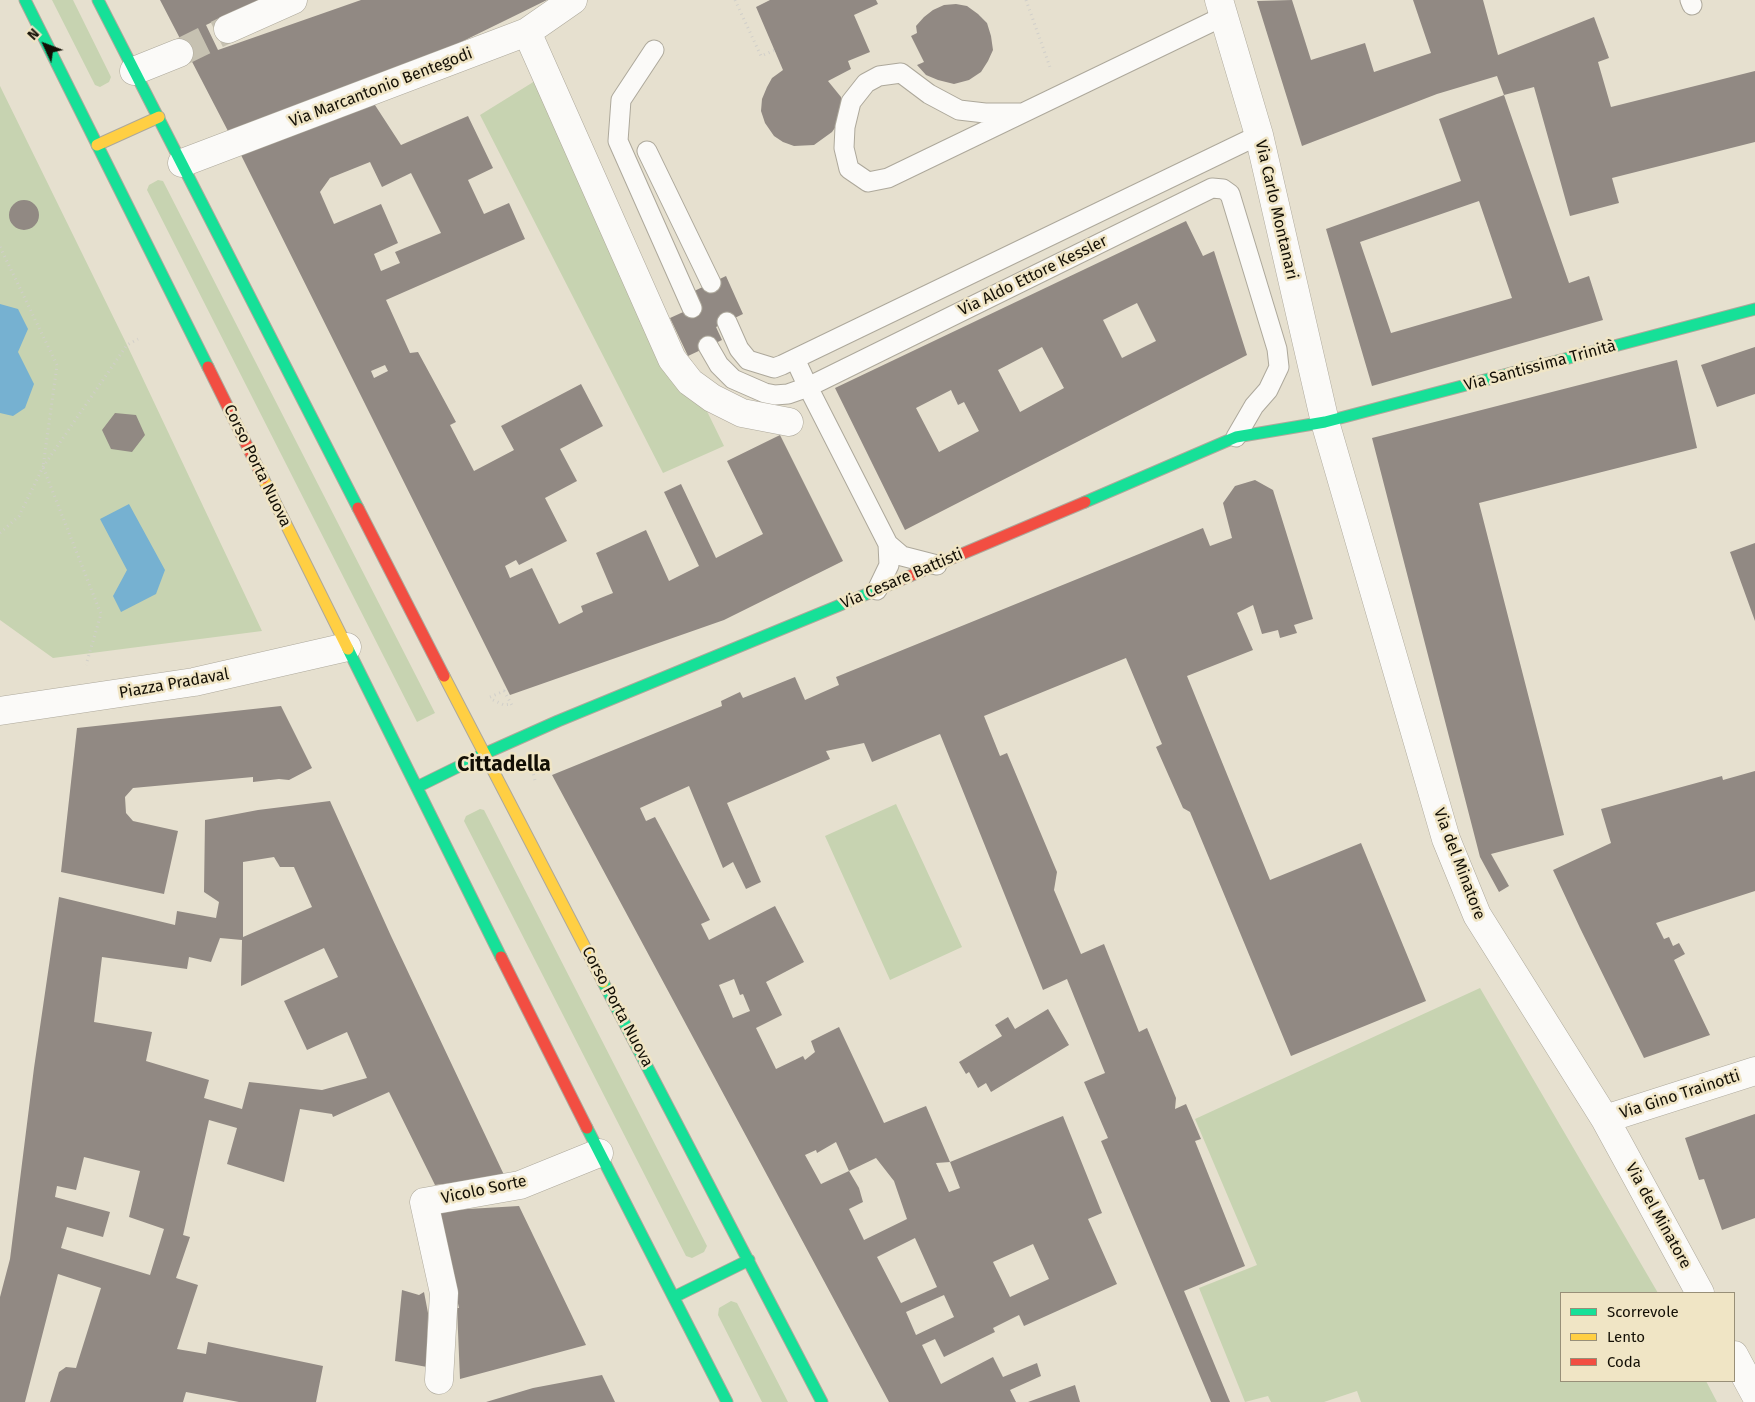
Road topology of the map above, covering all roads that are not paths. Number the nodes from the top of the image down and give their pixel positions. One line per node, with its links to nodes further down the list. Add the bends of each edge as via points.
1 (24, 0): 14 (street, Corso Porta Nuova)
2 (98, 0): 10 (street, Corso Porta Nuova)
3 (293, 0): 6 (street)
4 (574, 0): 7 (street, Via Marcantonio Bentegodi)
5 (1222, 8): 11 (lane); 13 (street, Via Carlo Montanari)
6 (228, 29)
7 (526, 32): 16 (street, Via Marcantonio Bentegodi); 24 (street, via 672,359 690,382 712,398 742,413)
8 (654, 50): 18 (lane, via 621,100 618,141)
9 (179, 52): 10 (street)
10 (134, 71): 12 (street, Corso Porta Nuova)
11 (1021, 113): 11 (lane, via 888,178 868,182 849,169 844,148 851,102 866,83 879,76 901,73 929,94 959,110)
12 (159, 118): 14 (street); 16 (street, Corso Porta Nuova)
13 (1259, 135): 22 (lane); 25 (street, Via Carlo Montanari)
14 (97, 145): 30 (street, Corso Porta Nuova)
15 (647, 151): 17 (lane)
16 (182, 163): 32 (street, Corso Porta Nuova)
17 (711, 283)
18 (692, 308)
19 (1755, 310): 25 (street, Via Santissima Trinità)
20 (727, 322): 22 (lane, via 739,349 748,360 774,368)
21 (708, 346): 23 (lane, Via Aldo Ettore Kessler, via 719,365 733,379 745,385 775,395)
22 (795, 359): 23 (lane)
23 (808, 387): 26 (lane, Via Aldo Ettore Kessler, via 1212,188 1223,189 1230,194 1277,349 1279,366 1268,390 1254,406); 27 (lane)
24 (788, 422)
25 (1325, 422): 26 (street, Via Cesare Battisti); 35 (street, Via del Minatore, via 1446,839 1476,915)
26 (1236, 438): 28 (street, Via Cesare Battisti)
27 (888, 544): 28 (lane, via 902,556); 29 (lane, via 889,565)
28 (937, 564): 29 (street, Via Cesare Battisti)
29 (878, 590): 32 (street, Via Cesare Battisti)
30 (347, 647): 31 (street, Piazza Pradaval, via 194,682); 33 (street, Corso Porta Nuova)
31 (0, 711)
32 (484, 754): 33 (street); 37 (street, Corso Porta Nuova)
33 (417, 788): 36 (street, Corso Porta Nuova)
34 (1755, 1070): 35 (street, Via Gino Trainotti)
35 (1605, 1120): 38 (street, Via del Minatore)
36 (599, 1153): 39 (street, Corso Porta Nuova); 41 (street, Vicolo Sorte, via 520,1185 424,1202 444,1293)
37 (749, 1260): 39 (street); 44 (street, Corso Porta Nuova)
38 (1699, 1292)
39 (674, 1297): 43 (street, Corso Porta Nuova)
40 (1735, 1357): 42 (street)
41 (439, 1380)
42 (1755, 1394)
43 (727, 1402)
44 (822, 1402)

